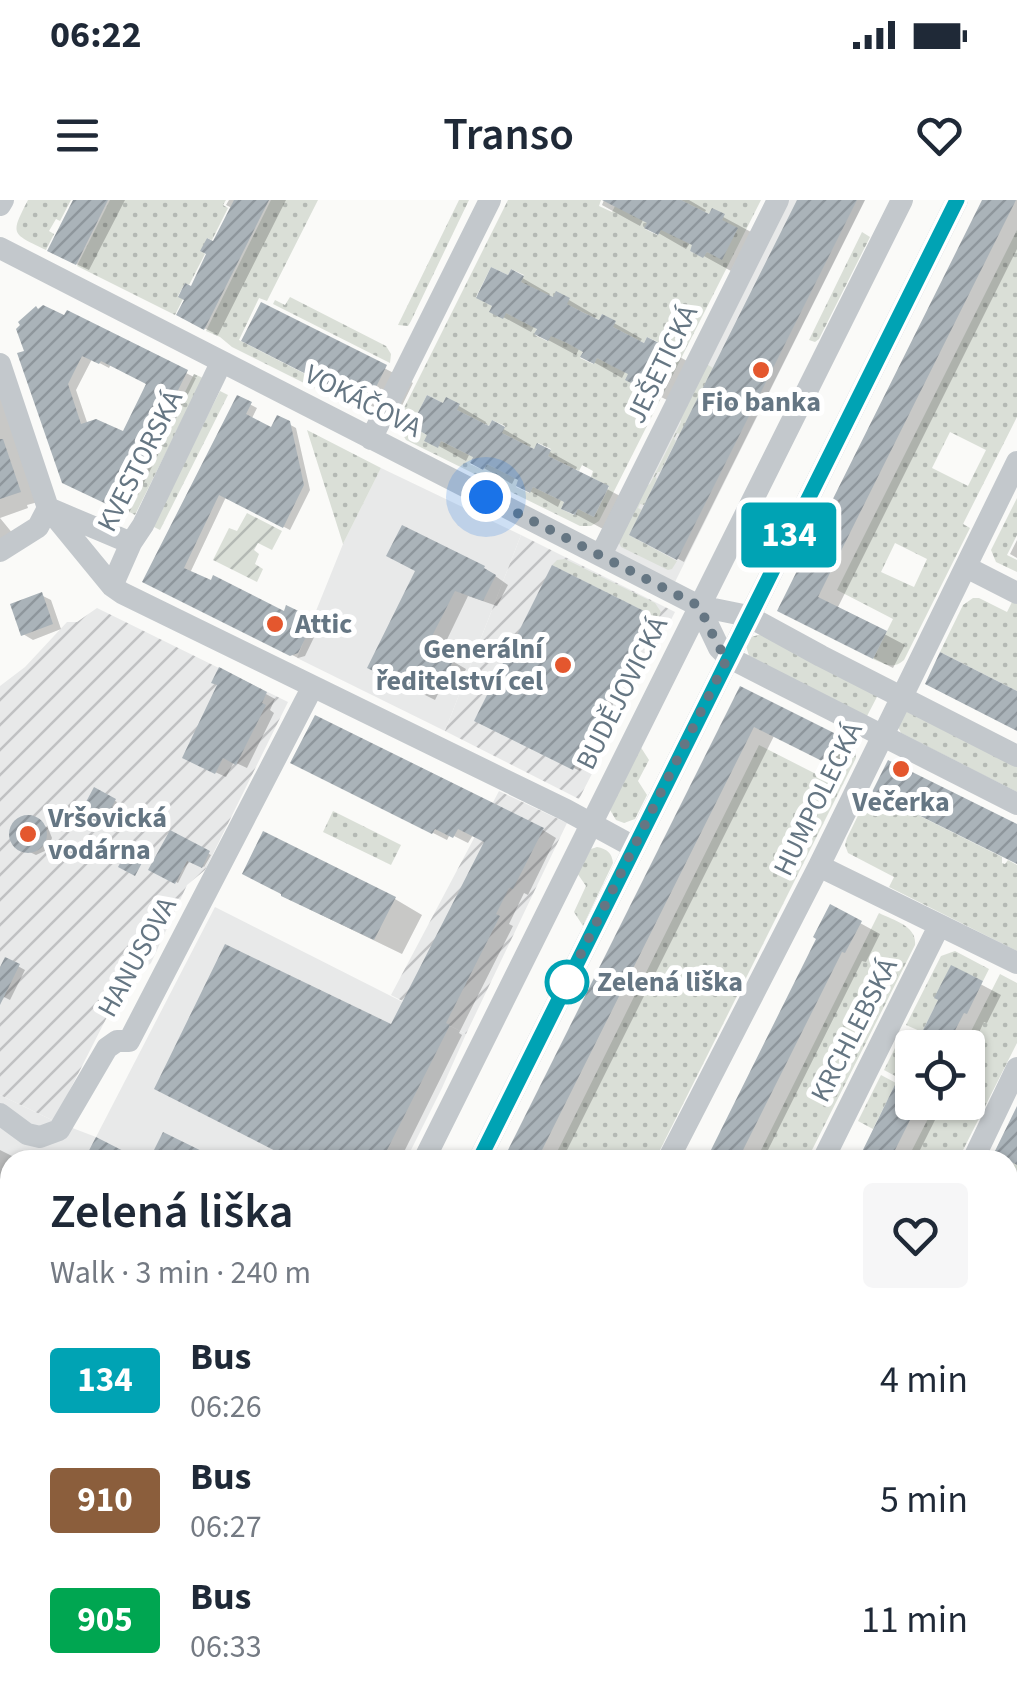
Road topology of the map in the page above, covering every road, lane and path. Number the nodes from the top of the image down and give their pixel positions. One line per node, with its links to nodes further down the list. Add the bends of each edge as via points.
1 (490, 200): 8 (street)
2 (778, 200): 13 (street, JEŠETICKÁ)
3 (902, 200): 17 (street, BUDĚJOVICKÁ)
4 (957, 200): 18 (street)
5 (0, 248): 6 (street, VOKÁČOVA)
6 (221, 363): 8 (street, VOKÁČOVA); 11 (street, KVESTORSKÁ)
7 (0, 364): 10 (street)
8 (370, 438): 13 (street, VOKÁČOVA)
9 (1017, 462): 14 (street, HUMPOLECKÁ)
10 (48, 508): 11 (street); 12 (street, via 38,527); 15 (street)
11 (131, 543): 15 (street, KVESTORSKÁ)
12 (0, 551)
13 (601, 555): 17 (street, VOKÁČOVA)
14 (966, 567): 16 (street); 21 (street, HUMPOLECKÁ)
15 (112, 586): 20 (street)
16 (1017, 593)
17 (699, 606): 18 (street, VOKÁČOVA); 19 (street); 25 (street, BUDĚJOVICKÁ)
18 (748, 616): 19 (street); 21 (street, VOKÁČOVA)
19 (728, 657): 22 (street); 26 (street)
20 (312, 688): 25 (street); 32 (street, HANUSOVA, via 129,1041 107,1048 59,1130 27,1134)
21 (902, 698): 22 (street, HUMPOLECKÁ); 23 (street, VOKÁČOVA)
22 (882, 737): 24 (street); 27 (street, HUMPOLECKÁ)
23 (1017, 756)
24 (1017, 804)
25 (590, 823): 26 (street); 33 (street, BUDĚJOVICKÁ)
26 (634, 847): 34 (street)
27 (819, 866): 28 (street); 35 (street, HUMPOLECKÁ)
28 (940, 926): 29 (street); 36 (street, KRCHLEBSKÁ)
29 (1017, 963)
30 (1017, 1068): 31 (street)
31 (1009, 1107): 37 (street)
32 (0, 1114)
33 (429, 1150)
34 (484, 1150)
35 (673, 1150)
36 (828, 1150)
37 (980, 1150)

